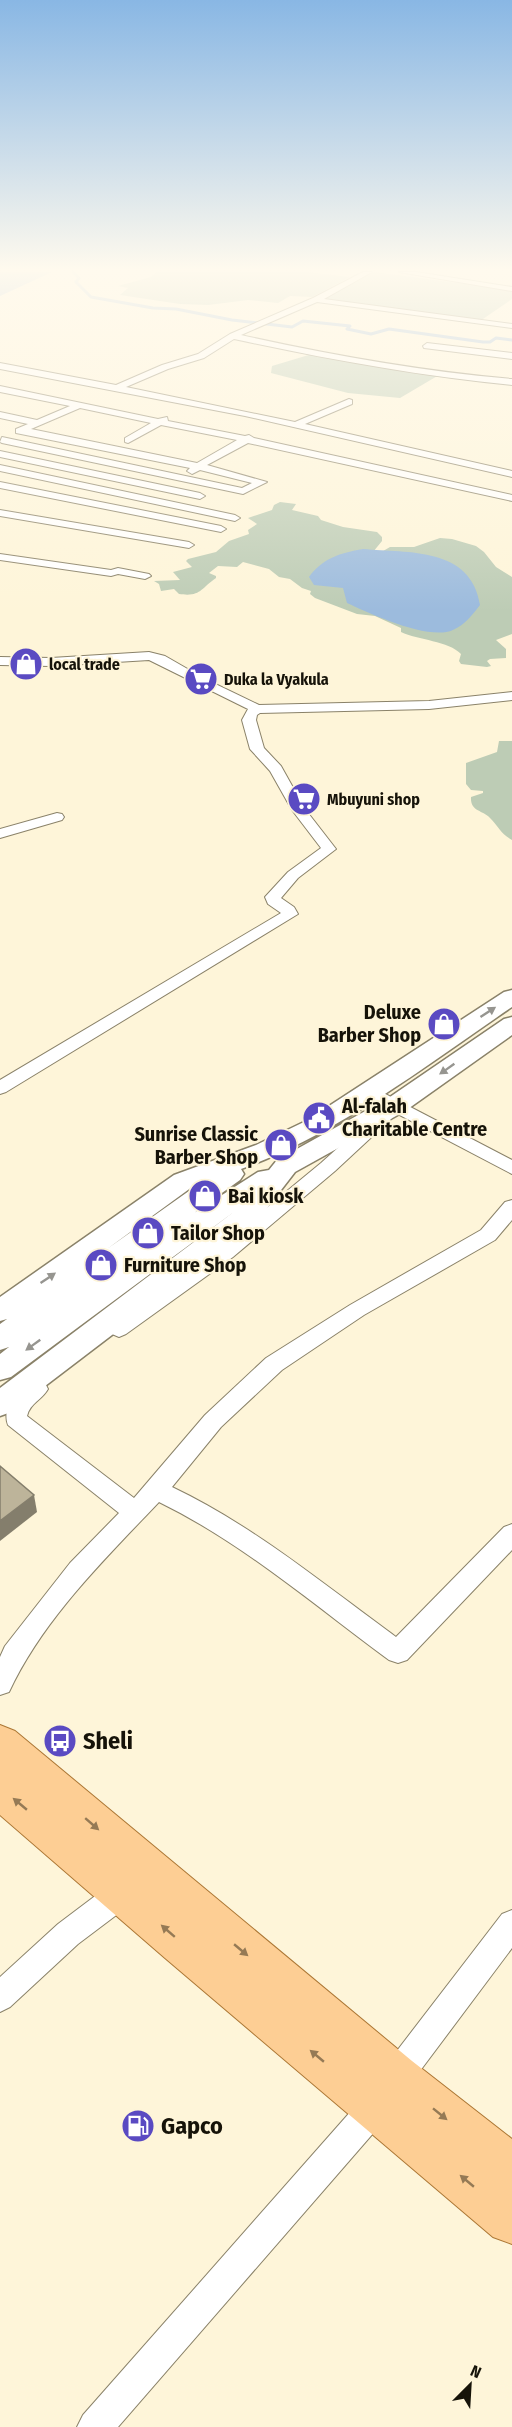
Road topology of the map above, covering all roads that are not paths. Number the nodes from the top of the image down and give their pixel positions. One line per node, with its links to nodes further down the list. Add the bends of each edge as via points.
1 (102, 385): 3 (street)
2 (123, 385): 3 (street)
3 (117, 388): 6 (street); 7 (street)
4 (0, 389): 7 (street)
5 (349, 402): 14 (street)
6 (195, 404): 9 (street); 11 (street)
7 (77, 406): 12 (street); 13 (street)
8 (160, 410): 9 (street)
9 (175, 414): 12 (street)
10 (0, 415): 13 (street)
11 (280, 421): 14 (street); 19 (street)
12 (158, 422): 19 (street); 20 (street, via 123,439)
13 (38, 423): 15 (street); 16 (street)
14 (295, 425): 17 (street)
15 (58, 426)
16 (21, 430): 18 (street); 27 (street)
17 (351, 438): 25 (street); 29 (street)
18 (1, 440): 30 (street)
19 (245, 440): 21 (street); 25 (street)
20 (147, 444)
21 (227, 449): 24 (street); 26 (street)
22 (0, 454): 32 (street)
23 (193, 454): 26 (street)
24 (249, 454)
25 (318, 456): 33 (street)
26 (211, 458): 27 (street)
27 (197, 466): 30 (street); 30 (street, via 262,482 243,492)
28 (0, 468): 35 (street)
29 (512, 474)
30 (180, 477)
31 (0, 485): 36 (street)
32 (210, 498)
33 (512, 498)
34 (0, 513): 37 (street)
35 (235, 518)
36 (221, 529)
37 (189, 545)
38 (0, 557): 39 (street)
39 (145, 576)
40 (0, 661): 42 (street, via 149,656)
41 (512, 696): 42 (street, via 429,705)
42 (257, 709): 47 (street, via 250,713 249,720 257,749 276,769 299,810 329,849 293,875 273,897 290,914)
43 (57, 818): 44 (street)
44 (0, 834)
45 (512, 997): 48 (main road, one-way to 45)
46 (512, 1024): 49 (main road, one-way to 49)
47 (0, 1088)
48 (370, 1092): 49 (street); 50 (main road, via 315,1127)
49 (396, 1105): 50 (main road); 51 (street); 58 (street, via 226,1252 23,1398 16,1419)
50 (276, 1159): 53 (main road, one-way to 50, via 183,1181); 54 (main road); 55 (main road, one-way to 55, via 219,1209); 56 (main road, via 241,1222)
51 (512, 1168)
52 (512, 1207): 57 (street, via 488,1235 357,1310 274,1364 213,1421)
53 (0, 1311)
54 (0, 1339)
55 (0, 1369)
56 (0, 1404)
57 (156, 1490): 58 (street); 59 (street, via 184,1502 271,1555 398,1652)
58 (135, 1512): 60 (street, via 79,1570 14,1654)
59 (512, 1534)
60 (0, 1684)
61 (0, 1745): 63 (main road, one-way to 63)
62 (0, 1787): 63 (main road, one-way to 62)
63 (135, 1881): 65 (street, via 68,1934); 66 (main road)
64 (512, 1924): 66 (street)
65 (0, 1997)
66 (386, 2092): 67 (main road, one-way to 67); 68 (main road, one-way to 66); 69 (street)
67 (512, 2171)
68 (512, 2218)
69 (95, 2427)

